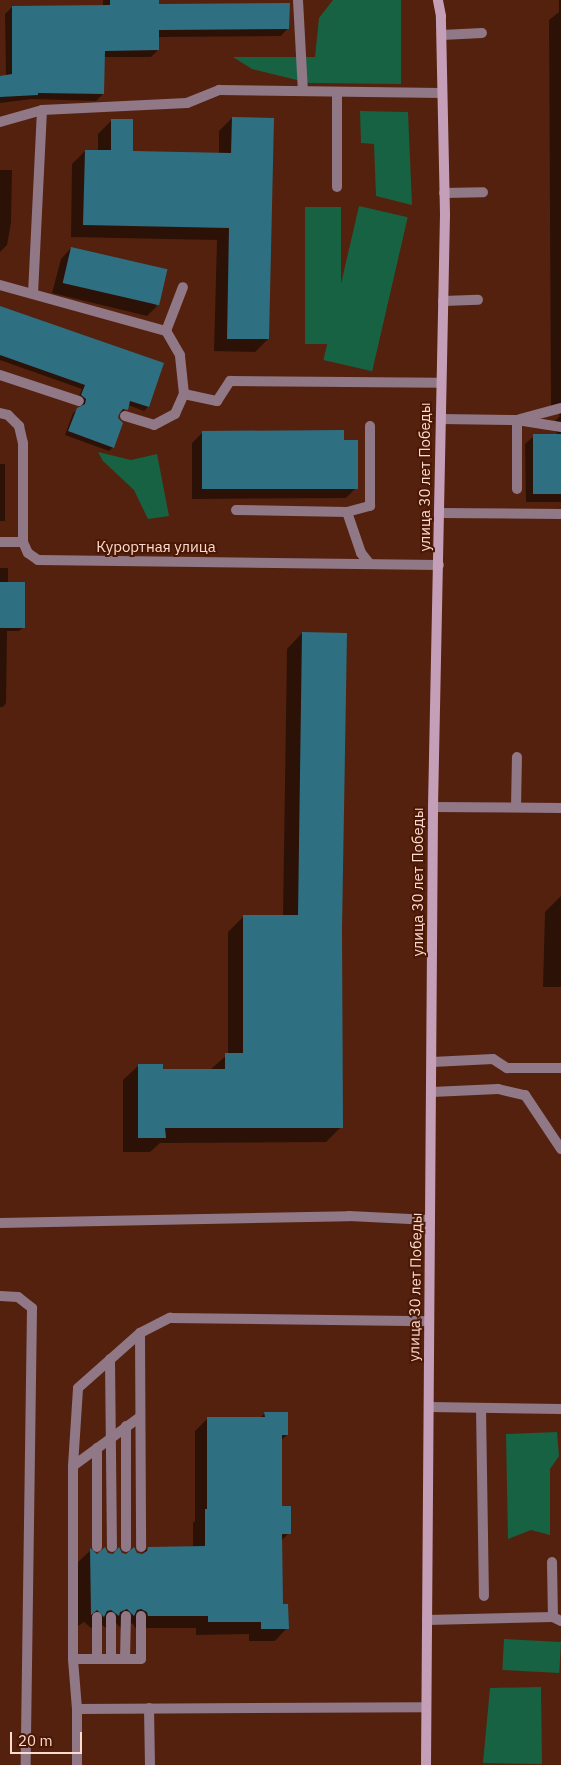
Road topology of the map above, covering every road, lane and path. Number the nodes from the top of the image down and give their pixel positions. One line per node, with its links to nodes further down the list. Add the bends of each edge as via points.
1 (298, 0): 7 (street)
2 (438, 0): 4 (main road, улица 30 лет Победы)
3 (444, 0): 4 (main road)
4 (441, 16): 6 (main road, улица 30 лет Победы)
5 (482, 33): 6 (street)
6 (442, 35): 9 (main road, улица 30 лет Победы)
7 (303, 91): 8 (street); 10 (street, via 219,90 187,102)
8 (337, 92): 9 (street); 12 (street)
9 (442, 93): 14 (main road, улица 30 лет Победы)
10 (42, 110): 11 (street); 17 (street)
11 (0, 122)
12 (337, 187)
13 (483, 192): 14 (street)
14 (444, 193): 19 (main road, улица 30 лет Победы)
15 (0, 285): 17 (street)
16 (183, 287): 20 (street)
17 (33, 294): 20 (street)
18 (478, 300): 19 (street)
19 (443, 301): 22 (main road, улица 30 лет Победы)
20 (166, 331): 23 (street, via 180,355)
21 (0, 375): 24 (street)
22 (440, 383): 23 (street, via 230,381 217,400); 28 (main road, улица 30 лет Победы)
23 (184, 394): 27 (street, via 175,414 154,425)
24 (79, 401)
25 (561, 408): 29 (street)
26 (0, 413): 38 (street, via 19,426 23,443)
27 (125, 416)
28 (441, 419): 29 (street); 35 (main road, улица 30 лет Победы)
29 (517, 420): 31 (street); 32 (street)
30 (370, 426): 34 (street, via 370,506)
31 (561, 427)
32 (517, 489)
33 (236, 510): 34 (street)
34 (347, 512): 39 (street, via 361,553)
35 (439, 513): 36 (street); 40 (main road, улица 30 лет Победы)
36 (561, 514)
37 (0, 542): 38 (street)
38 (23, 542): 39 (street, Курортная улица, via 28,553 38,560 54,562)
39 (369, 563): 40 (street, Курортная улица)
40 (439, 565): 42 (main road, улица 30 лет Победы)
41 (517, 758): 43 (street)
42 (433, 807): 43 (street); 45 (main road, улица 30 лет Победы)
43 (516, 807): 44 (street)
44 (561, 808)
45 (432, 1062): 46 (street, via 493,1059 507,1068); 47 (main road, улица 30 лет Победы)
46 (561, 1068)
47 (432, 1092): 48 (street, via 498,1090 525,1095); 49 (main road, улица 30 лет Победы)
48 (561, 1149)
49 (430, 1220): 50 (street, via 348,1216); 52 (main road, улица 30 лет Победы)
50 (0, 1223)
51 (0, 1296): 82 (street, via 18,1297 32,1308)
52 (429, 1321): 53 (street, via 170,1318); 55 (main road, улица 30 лет Победы)
53 (140, 1333): 54 (street); 58 (street)
54 (110, 1359): 60 (street); 62 (street, via 78,1388)
55 (429, 1407): 56 (street); 74 (main road, улица 30 лет Победы)
56 (481, 1408): 57 (street); 68 (street)
57 (561, 1409)
58 (140, 1417): 59 (street); 66 (street)
59 (126, 1426): 60 (street); 65 (street)
60 (112, 1438): 61 (street); 64 (street)
61 (97, 1448): 62 (street); 63 (street)
62 (73, 1466): 75 (street)
63 (97, 1547)
64 (112, 1547)
65 (126, 1547)
66 (141, 1547)
67 (552, 1562): 73 (street)
68 (484, 1596)
69 (111, 1616): 77 (street)
70 (126, 1616): 78 (street)
71 (141, 1616): 78 (street, via 141,1659)
72 (98, 1617): 76 (street)
73 (557, 1619): 74 (street)
74 (427, 1620): 79 (main road, улица 30 лет Победы)
75 (73, 1659): 76 (street); 81 (street)
76 (97, 1659): 77 (street)
77 (111, 1659): 78 (street)
78 (125, 1659)
79 (426, 1707): 80 (street); 85 (main road, улица 30 лет Победы)
80 (149, 1708): 81 (street); 84 (street)
81 (77, 1709): 83 (street)
82 (26, 1765)
83 (78, 1765)
84 (150, 1765)
85 (426, 1765)

